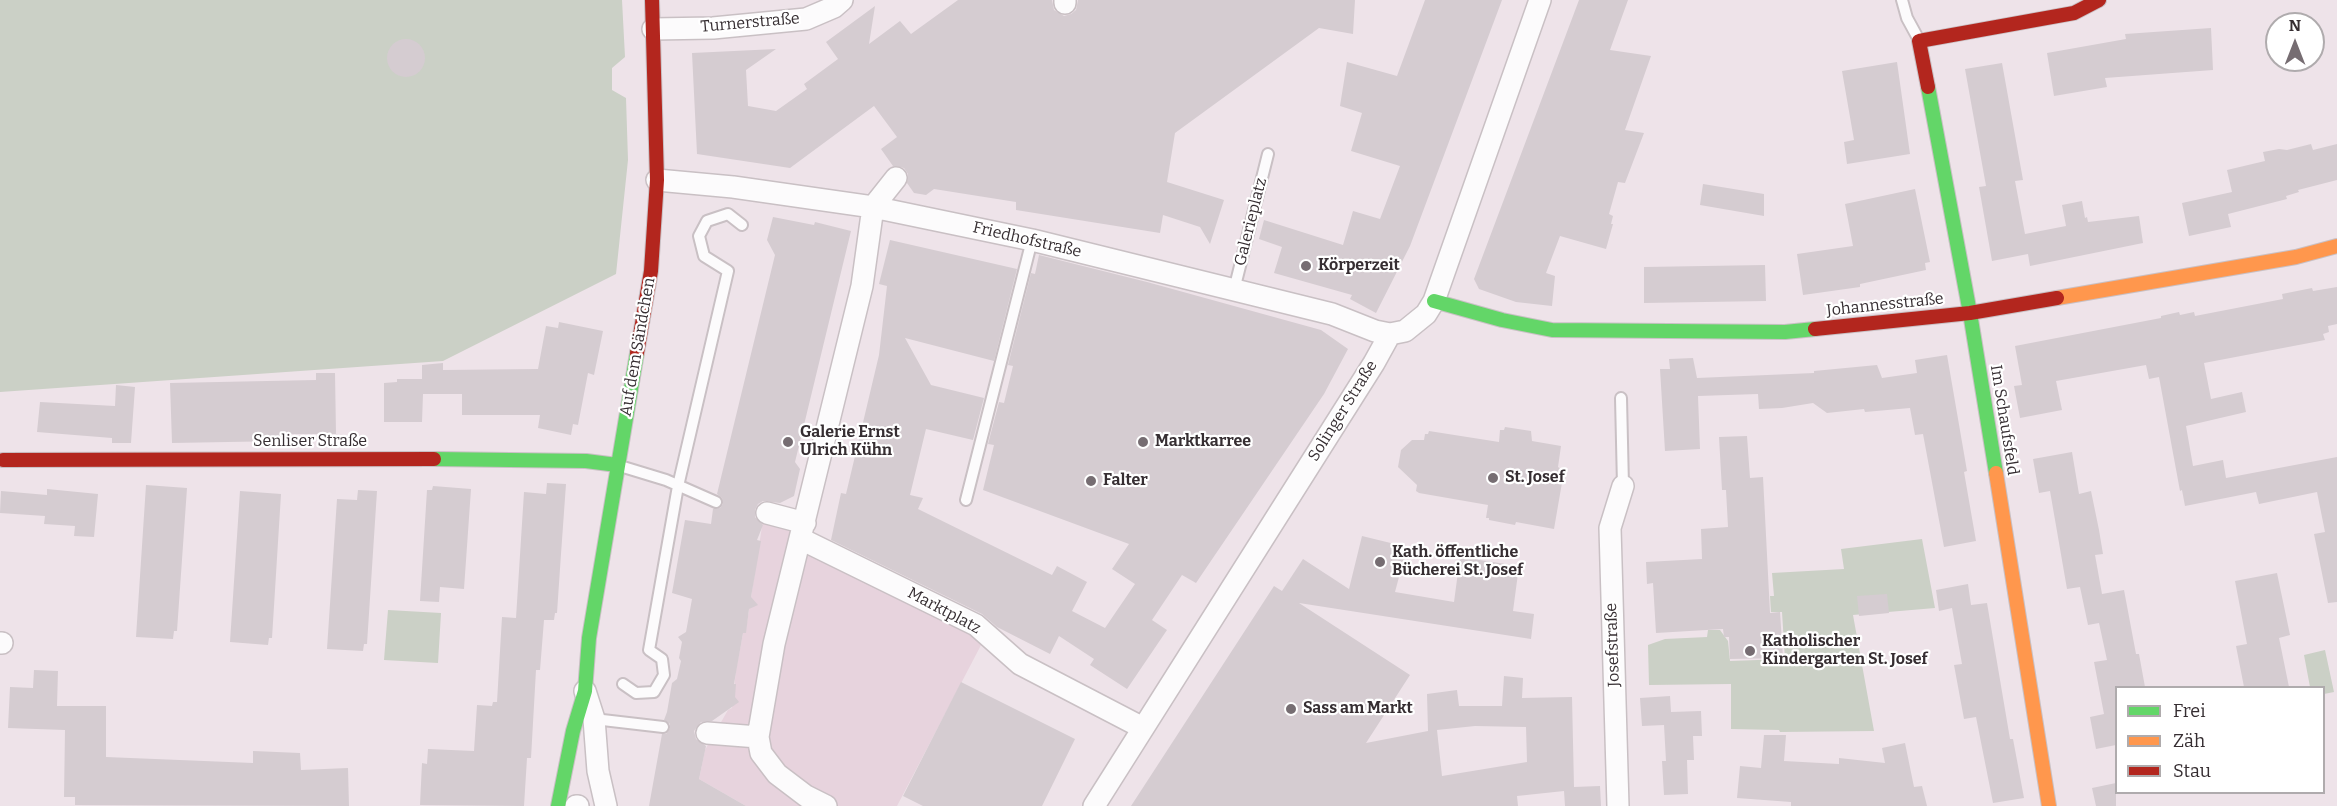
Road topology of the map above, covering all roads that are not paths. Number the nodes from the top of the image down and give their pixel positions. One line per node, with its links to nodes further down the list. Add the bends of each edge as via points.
1 (652, 0): 6 (street, Auf dem Sändchen)
2 (842, 0): 6 (street, Turnerstraße, via 834,8 806,19)
3 (1540, 0): 16 (street)
4 (1902, 0): 7 (lane)
5 (2099, 0): 7 (street, via 2074,13)
6 (653, 29): 10 (street, Auf dem Sändchen)
7 (1919, 40): 17 (street, Im Schaufsfeld)
8 (1268, 154): 15 (lane, Galerieplatz)
9 (896, 177): 11 (street)
10 (657, 180): 11 (street, Friedhofstraße); 21 (street, Auf dem Sändchen, via 651,271)
11 (873, 207): 13 (street, Friedhofstraße); 27 (street, via 862,286)
12 (742, 225): 22 (lane, via 728,214 708,220 699,236 704,256 728,272)
13 (1032, 240): 15 (street, Friedhofstraße); 24 (lane)
14 (2337, 246): 17 (street, Johannesstraße, via 2296,257)
15 (1234, 290): 18 (street, Friedhofstraße, via 1332,314)
16 (1434, 301): 17 (street, Johannesstraße, via 1552,330 1640,332 1785,332); 18 (street, via 1415,324)
17 (1970, 313): 41 (street, Im Schaufsfeld)
18 (1390, 334): 32 (street, Solinger Straße)
19 (1621, 398): 23 (lane)
20 (3, 460): 21 (street, Senliser Straße, via 394,458 586,461)
21 (617, 465): 22 (lane); 29 (street, Auf dem Sändchen, via 589,638)
22 (678, 486): 25 (lane); 28 (lane, via 649,650 662,659 664,675 654,692 636,693)
23 (1623, 486): 40 (street, Josefstraße, via 1610,528)
24 (966, 500)
25 (716, 502)
26 (767, 513): 27 (street, Marktplatz)
27 (803, 531): 32 (street, Marktplatz, via 976,625 1020,664); 34 (street, via 774,644)
28 (623, 684)
29 (585, 691): 30 (street, Auf dem Sändchen); 36 (street, Auf dem Sändchen)
30 (594, 719): 31 (lane); 37 (street, Auf dem Sändchen, via 598,771)
31 (663, 727)
32 (1143, 728): 39 (street, Solinger Straße)
33 (707, 733): 34 (street)
34 (758, 737): 35 (street, via 761,753)
35 (803, 801): 38 (street)
36 (558, 806)
37 (606, 806)
38 (826, 806)
39 (1094, 806)
40 (1618, 806)
41 (2049, 806)

